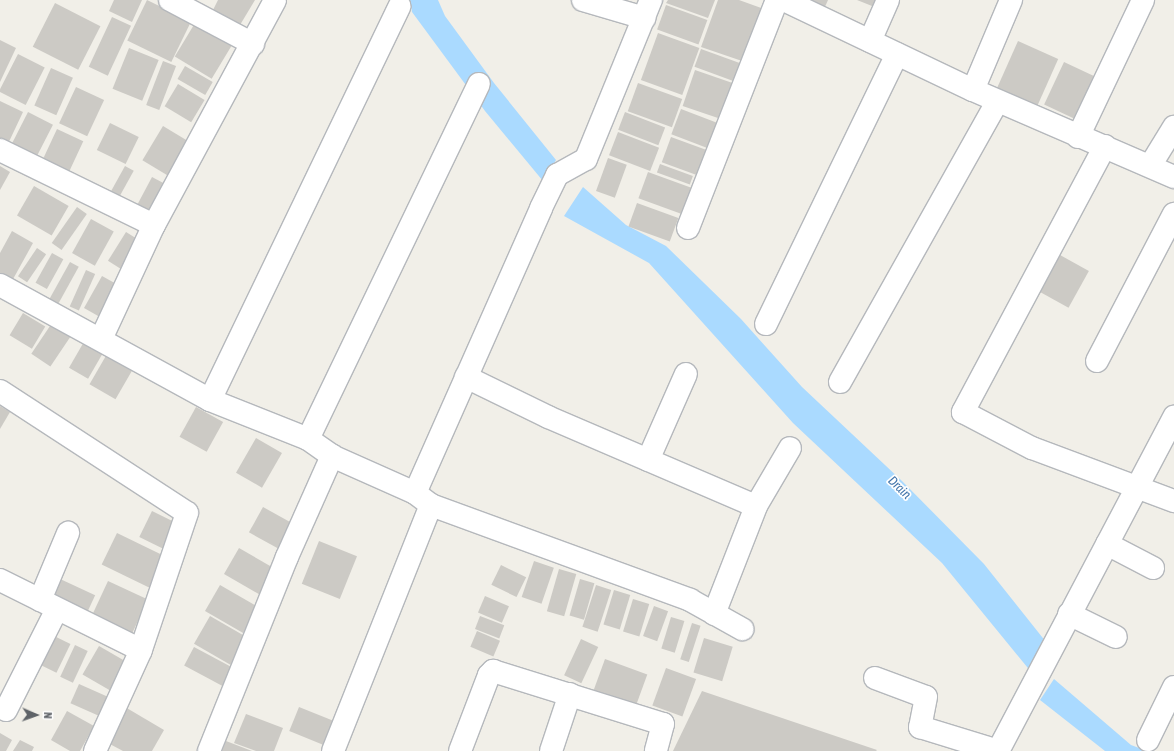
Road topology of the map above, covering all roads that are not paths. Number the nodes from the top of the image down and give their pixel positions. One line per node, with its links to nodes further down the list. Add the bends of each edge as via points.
1 (170, 0): 12 (street)
2 (275, 0): 12 (street)
3 (583, 0): 10 (street)
4 (777, 0): 25 (street)
5 (784, 0): 11 (street)
6 (888, 0): 11 (street)
7 (1011, 0): 15 (street)
8 (1143, 0): 18 (street)
9 (400, 6): 34 (street)
10 (647, 9): 31 (street, via 586,158 557,175)
11 (870, 41): 13 (street)
12 (253, 44): 24 (street)
13 (897, 54): 15 (street); 27 (street)
14 (479, 84): 36 (street)
15 (973, 90): 16 (street)
16 (998, 101): 18 (street); 32 (street)
17 (1174, 127): 21 (street)
18 (1078, 137): 19 (street)
19 (1105, 146): 21 (street); 40 (street, via 963,412 1032,448)
20 (0, 150): 24 (street)
21 (1150, 166): 22 (street)
22 (1174, 177)
23 (1174, 214): 29 (street)
24 (154, 225): 28 (street)
25 (688, 228)
26 (0, 286): 28 (street)
27 (766, 324)
28 (101, 339): 34 (street)
29 (1097, 361)
30 (686, 374): 39 (street)
31 (466, 377): 39 (street, via 548,417); 41 (street)
32 (840, 382)
33 (0, 390): 53 (street, via 187,513)
34 (210, 400): 36 (street)
35 (1174, 416): 40 (street)
36 (308, 439): 38 (street)
37 (790, 448): 43 (street)
38 (332, 456): 41 (street); 60 (street, via 287,557)
39 (648, 460): 43 (street)
40 (1136, 488): 42 (street); 45 (street)
41 (423, 499): 49 (street, via 690,600); 61 (street)
42 (1174, 501)
43 (756, 506): 49 (street)
44 (68, 533): 48 (street)
45 (1107, 544): 46 (street); 50 (street)
46 (1153, 568)
47 (0, 580): 48 (street)
48 (48, 604): 53 (street); 57 (street)
49 (714, 614): 51 (street)
50 (1069, 614): 52 (street); 65 (street)
51 (742, 629)
52 (1116, 637)
53 (141, 650): 59 (street)
54 (875, 678): 65 (street, via 926,697 920,727)
55 (1174, 687): 58 (street)
56 (570, 694): 62 (street, via 491,672); 63 (street); 64 (street, via 662,724)
57 (6, 710)
58 (1148, 740)
59 (95, 751)
60 (210, 751)
61 (333, 751)
62 (460, 751)
63 (551, 751)
64 (656, 751)
65 (998, 751)

